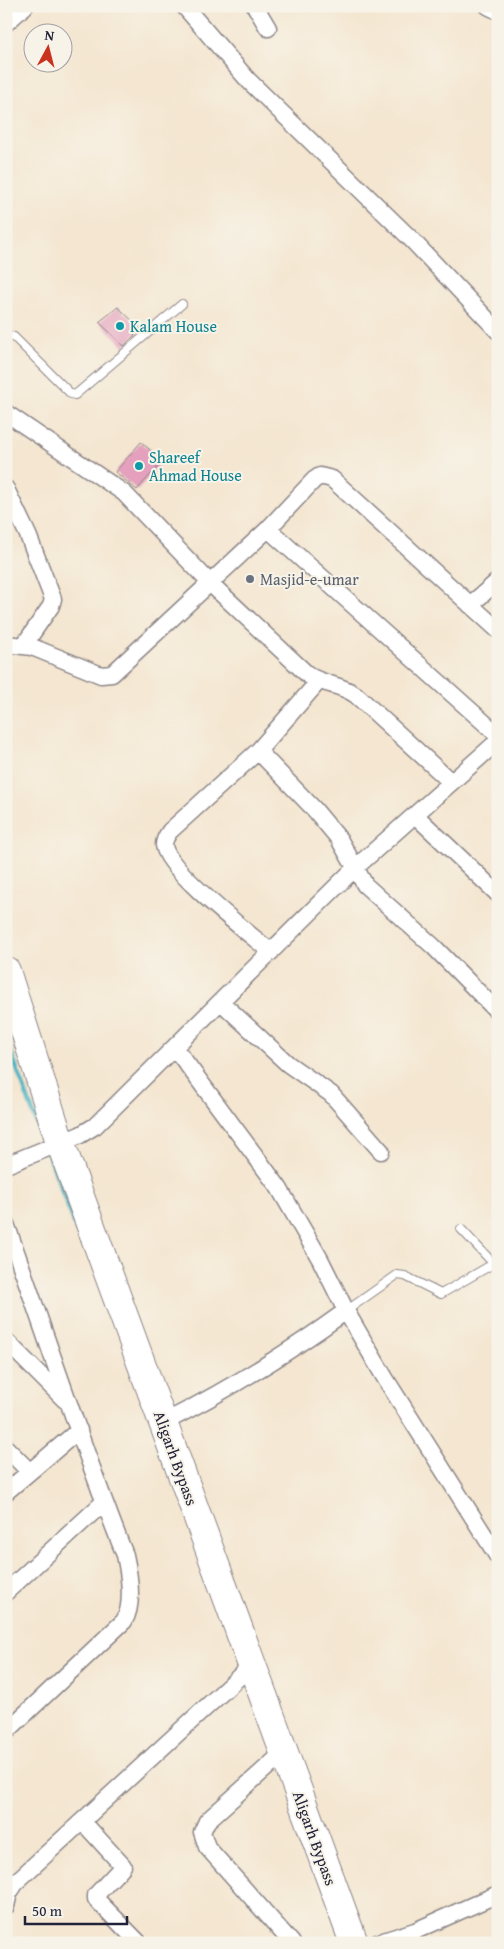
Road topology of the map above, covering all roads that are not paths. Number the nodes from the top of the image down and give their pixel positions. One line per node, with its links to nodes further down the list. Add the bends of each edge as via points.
1 (25, 6): 6 (street)
2 (184, 6): 9 (street, via 248,80 392,219)
3 (255, 6): 7 (street)
4 (488, 6): 5 (street)
5 (498, 11)
6 (6, 23)
7 (268, 28)
8 (182, 304): 10 (lane, via 75,395 14,337)
9 (498, 332)
10 (6, 334)
11 (6, 413): 15 (street, via 124,493)
12 (6, 489): 19 (street, via 53,599)
13 (268, 529): 15 (street); 16 (street, via 314,480 326,476); 21 (street)
14 (498, 581): 16 (street)
15 (211, 584): 19 (street, via 112,674 101,674); 20 (street)
16 (470, 605): 17 (street)
17 (498, 630)
18 (6, 644): 19 (street)
19 (24, 645)
20 (318, 682): 23 (street); 24 (street, via 348,689 356,695)
21 (498, 736)
22 (498, 741): 24 (street)
23 (258, 751): 26 (street, via 333,831); 28 (street, via 170,831 164,845 167,854 193,885)
24 (451, 782): 25 (street)
25 (414, 815): 26 (street); 27 (street)
26 (355, 868): 28 (street); 31 (street, via 365,885)
27 (498, 894)
28 (271, 952): 30 (street)
29 (6, 970): 33 (highway, Aligarh Bypass)
30 (221, 1002): 32 (street); 34 (street, via 288,1064 331,1094)
31 (497, 1008)
32 (175, 1048): 33 (street, via 95,1126); 39 (street, via 279,1188)
33 (50, 1146): 35 (street); 42 (highway, Aligarh Bypass)
34 (381, 1151)
35 (6, 1165)
36 (6, 1224): 41 (street)
37 (461, 1229): 38 (lane)
38 (496, 1262): 39 (lane, via 441,1294 397,1275)
39 (346, 1312): 42 (street, via 280,1358); 48 (street)
40 (6, 1341): 41 (street)
41 (68, 1402): 43 (street)
42 (163, 1423): 50 (highway, Aligarh Bypass)
43 (79, 1430): 45 (street); 47 (street)
44 (6, 1448): 45 (street)
45 (28, 1471): 46 (street)
46 (6, 1492)
47 (104, 1502): 49 (street); 51 (street, via 127,1566 128,1615)
48 (498, 1557)
49 (6, 1592)
50 (252, 1665): 52 (highway, Aligarh Bypass); 53 (street)
51 (6, 1732)
52 (284, 1752): 57 (street, via 207,1822 202,1832 207,1847); 58 (highway, Aligarh Bypass)
53 (82, 1821): 55 (street, via 17,1881); 56 (street, via 123,1866 96,1895 96,1899)
54 (498, 1894): 59 (street, via 415,1931)
55 (7, 1897)
56 (139, 1943)
57 (292, 1943)
58 (354, 1943)
59 (377, 1943)

